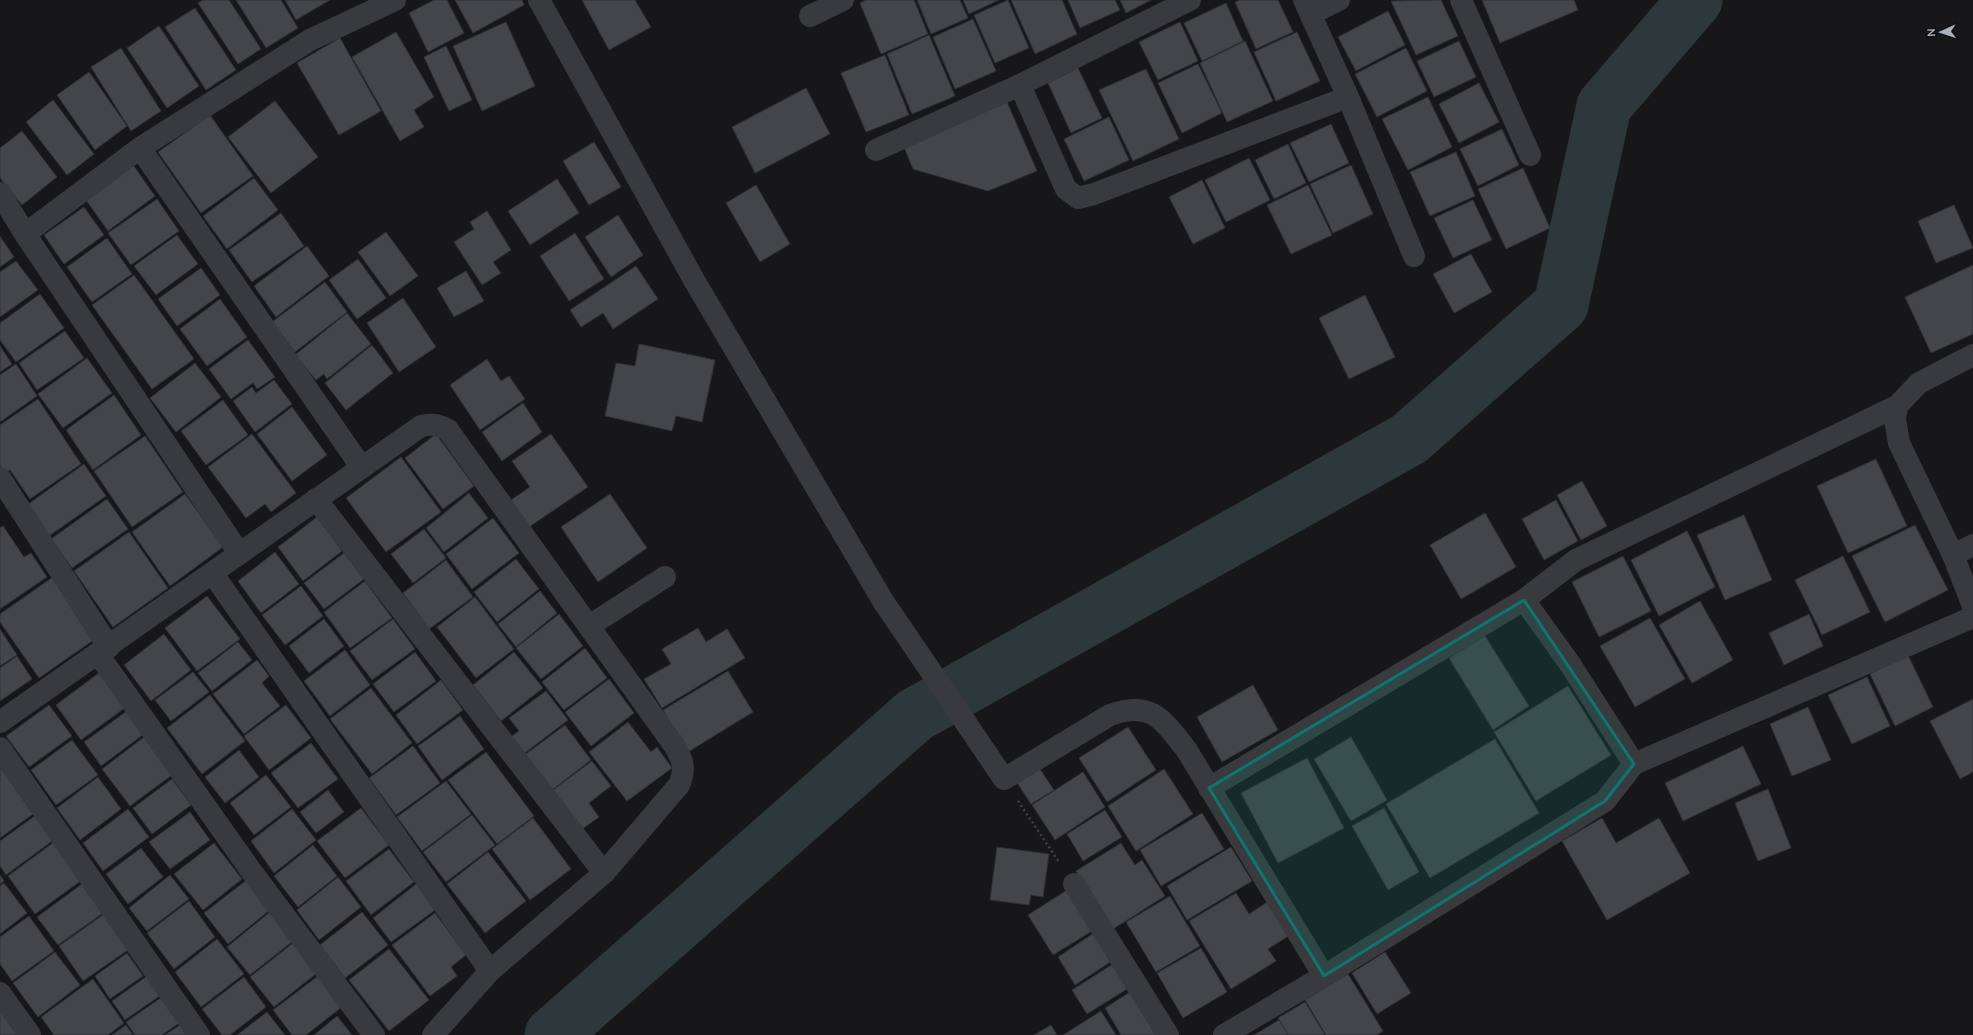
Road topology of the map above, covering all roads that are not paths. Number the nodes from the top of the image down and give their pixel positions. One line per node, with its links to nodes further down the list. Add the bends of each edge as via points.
1 (395, 0): 11 (street, via 310,40)
2 (539, 0): 35 (street, via 694,280 883,601 1004,779 1110,715 1125,709 1138,709 1165,723 1186,749)
3 (843, 0): 8 (street)
4 (1190, 0): 9 (street)
5 (1339, 0): 7 (street)
6 (1461, 0): 13 (street)
7 (1308, 7): 10 (street)
8 (810, 16)
9 (1020, 86): 10 (street, via 1066,189 1078,198); 12 (street)
10 (1348, 97): 16 (street)
11 (140, 148): 15 (street); 19 (street)
12 (876, 150)
13 (1530, 155)
14 (0, 193): 15 (street)
15 (25, 234): 23 (street)
16 (1414, 256)
17 (1973, 355): 18 (street, via 1919,383)
18 (1897, 406): 24 (street, via 1895,419 1899,443); 27 (street, via 1576,560)
19 (362, 468): 21 (street); 30 (street, via 421,426 431,424 448,430)
20 (0, 478): 31 (street)
21 (316, 499): 23 (street); 36 (street)
22 (1973, 546): 24 (street)
23 (239, 553): 25 (street)
24 (1952, 555): 28 (street)
25 (212, 574): 31 (street); 38 (street)
26 (665, 577): 30 (street)
27 (1524, 600): 34 (street, via 1570,664); 35 (street)
28 (1973, 606)
29 (1973, 617): 34 (street)
30 (589, 626): 36 (street, via 682,759 683,775 679,785)
31 (104, 651): 32 (street); 43 (street, via 249,868)
32 (0, 722)
33 (0, 748): 42 (street)
34 (1634, 764): 39 (street, via 1605,801)
35 (1209, 788): 39 (street)
36 (604, 873): 38 (street)
37 (1074, 884): 45 (street)
38 (490, 971): 44 (street)
39 (1324, 976): 46 (street)
40 (0, 993): 41 (street)
41 (30, 1035)
42 (199, 1035)
43 (374, 1035)
44 (433, 1035)
45 (1168, 1035)
46 (1224, 1035)

